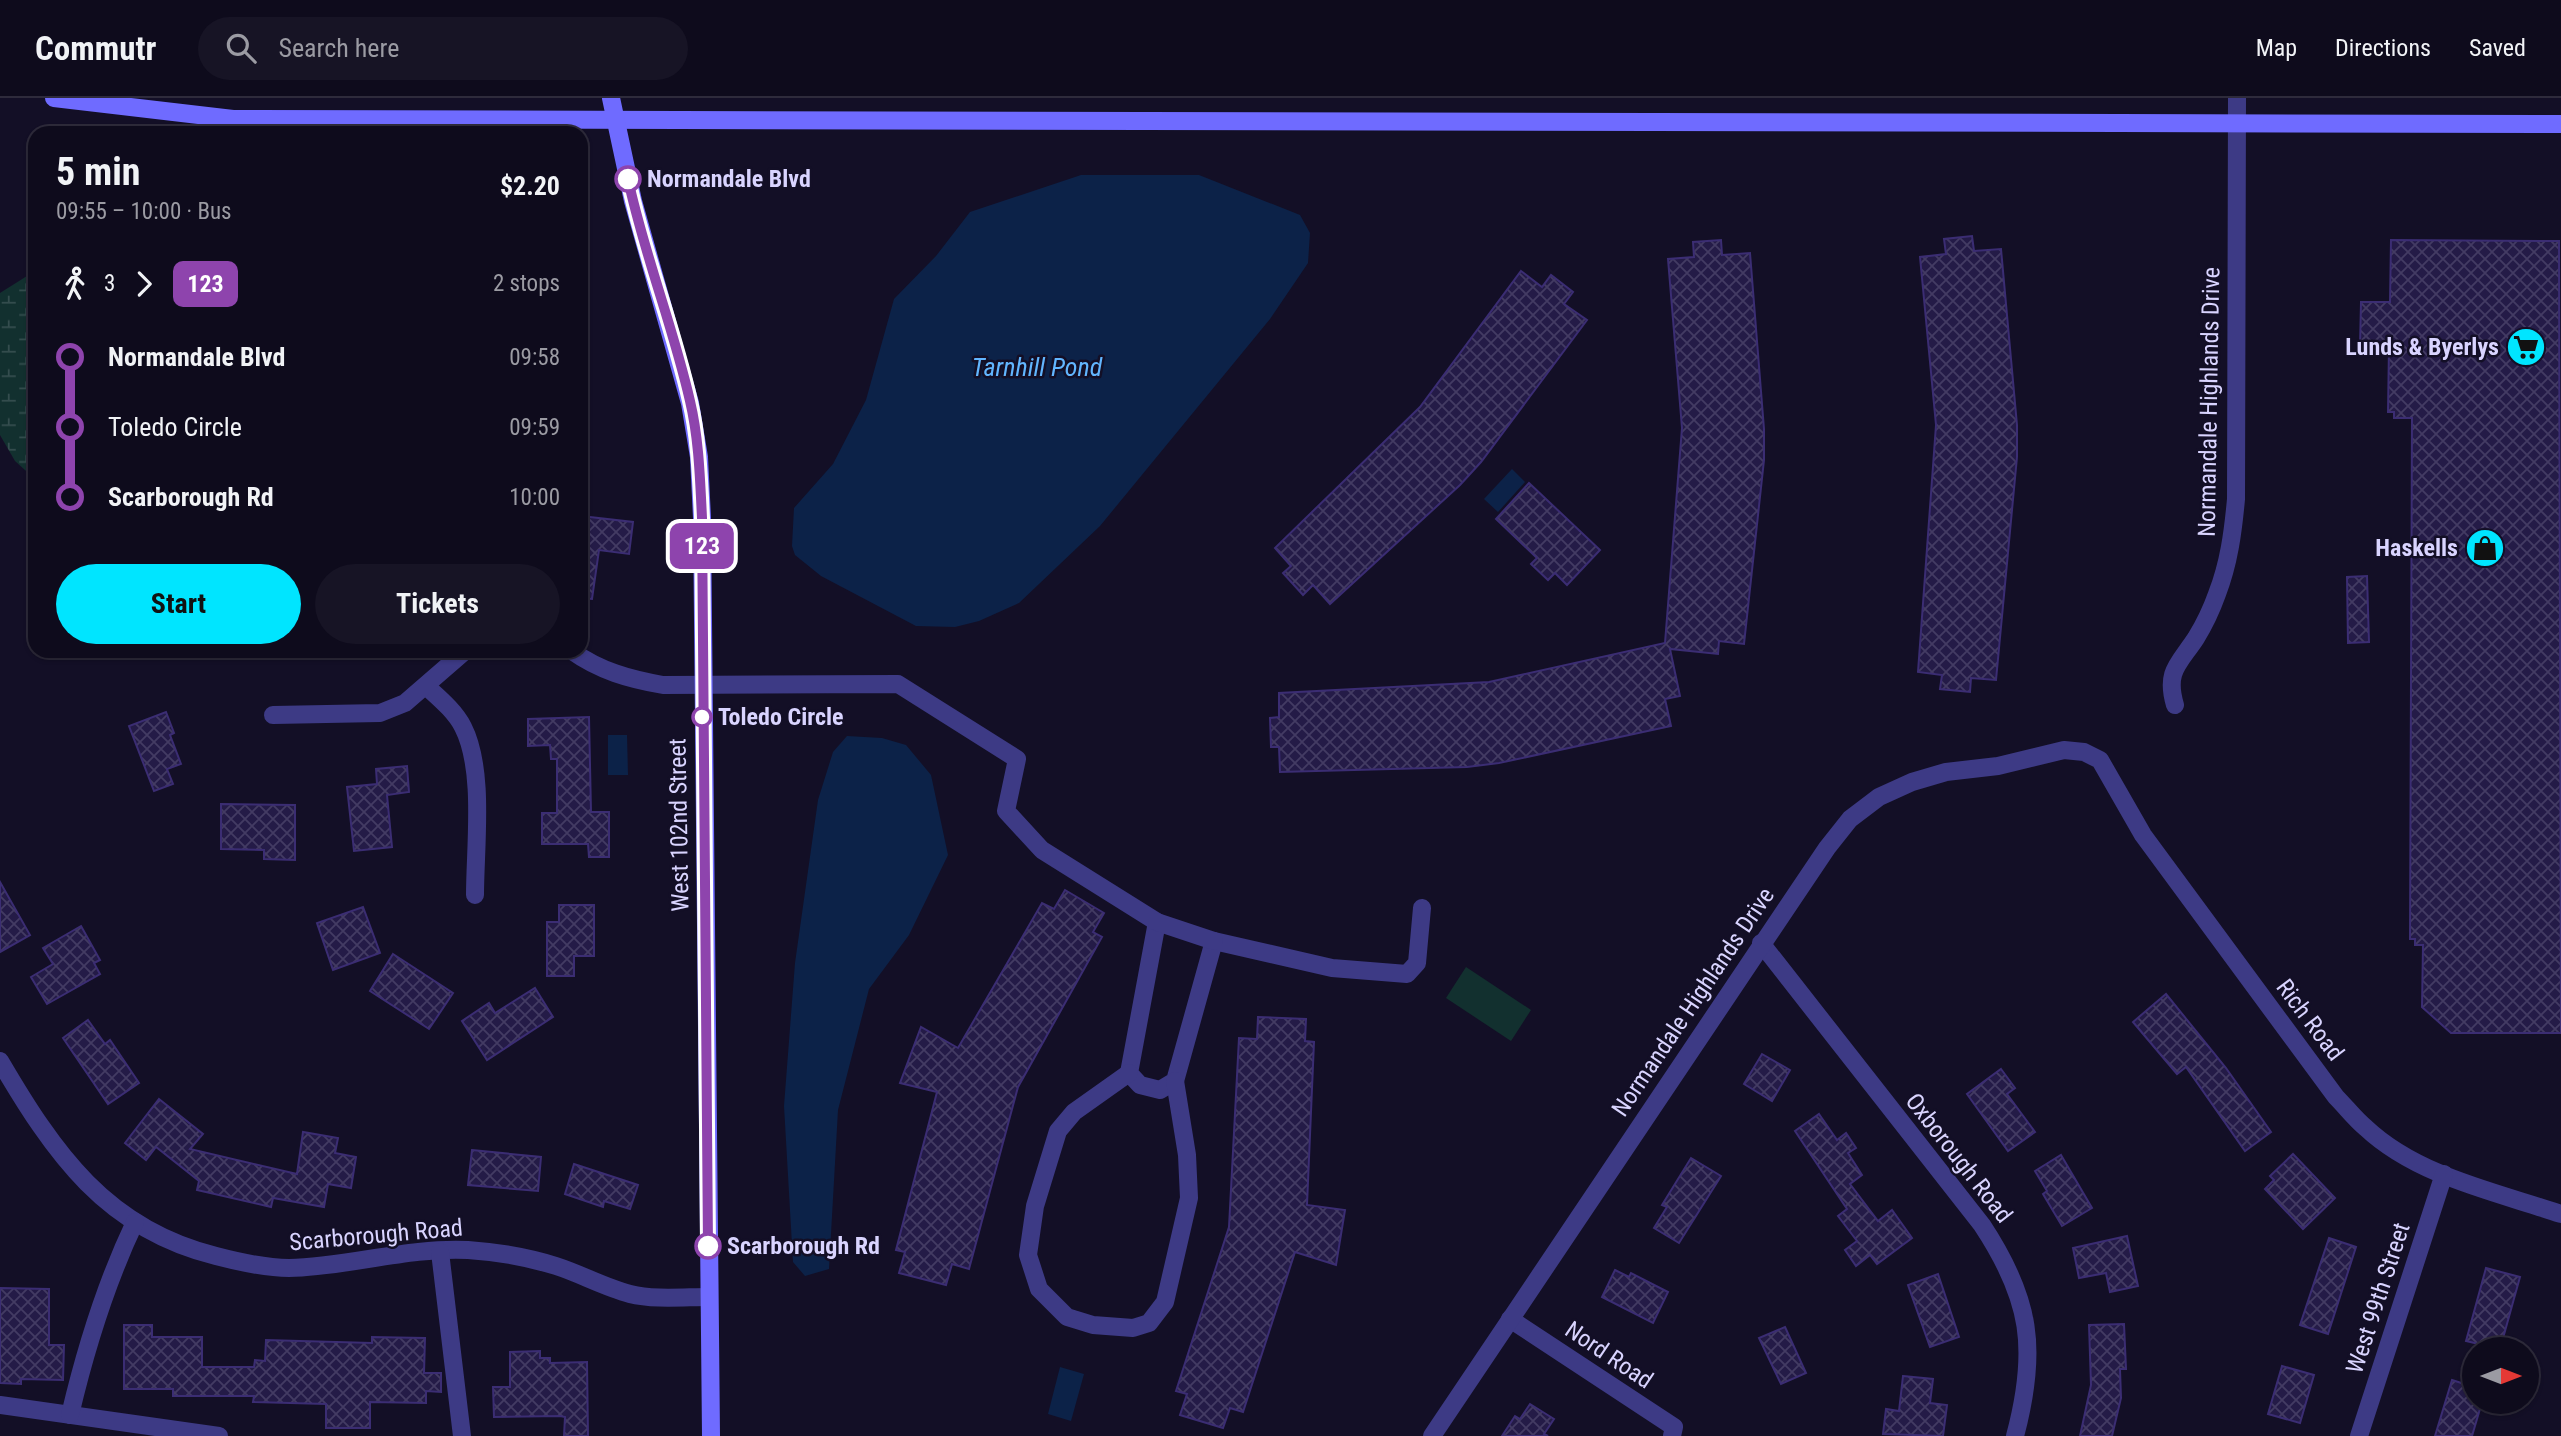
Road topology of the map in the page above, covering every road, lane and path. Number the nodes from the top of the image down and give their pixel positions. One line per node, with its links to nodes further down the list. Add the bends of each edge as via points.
1 (54, 98): 4 (main road, via 233,119)
2 (611, 98): 4 (main road, West 102nd Street)
3 (2237, 98): 6 (street, Normandale Highlands Drive)
4 (617, 122): 6 (main road); 9 (main road, West 102nd Street, via 633,201 691,403 702,518)
5 (2561, 124): 6 (main road)
6 (2235, 125): 11 (street, Normandale Highlands Drive, via 2236,499 2232,548 2217,595 2196,638 2177,660 2171,678)
7 (458, 658): 10 (street)
8 (582, 658): 9 (street, via 626,678 663,685)
9 (702, 685): 16 (street, via 898,684 1017,759 1006,811 1042,850); 26 (main road, West 102nd Street)
10 (426, 686): 12 (street, via 405,703 380,713); 14 (street, via 462,725 472,750)
11 (2175, 705)
12 (273, 715)
13 (2100, 760): 18 (street, Normandale Highlands Drive, via 2064,750 1998,766 1946,772 1879,797 1850,819); 22 (street, Rich Road, via 2143,835 2336,1097 2367,1129 2404,1156)
14 (475, 895)
15 (1422, 908): 17 (street, via 1417,963 1407,974 1332,968)
16 (1157, 922): 17 (street); 20 (street)
17 (1214, 941): 21 (street)
18 (1761, 943): 27 (street, Normandale Highlands Drive); 35 (street, Oxborough Road, via 2004,1258 2028,1331 2028,1370)
19 (0, 1061): 24 (street, Scarborough Road, via 39,1127 69,1166 104,1201)
20 (1129, 1073): 21 (street, via 1140,1085 1160,1090); 21 (street, via 1074,1112 1058,1131 1035,1206 1028,1255 1039,1289 1067,1317 1093,1325 1133,1328 1149,1322 1165,1303 1189,1198)
21 (1175, 1081)
22 (2444, 1174): 23 (street, Rich Road); 36 (street, West 99th Street)
23 (2561, 1214)
24 (135, 1223): 25 (street, Scarborough Road, via 190,1250 287,1268); 29 (street, via 111,1271 89,1335)
25 (440, 1252): 26 (street, Scarborough Road, via 510,1254 632,1295); 31 (street)
26 (709, 1297): 32 (main road, West 102nd Street)
27 (1510, 1319): 33 (street, Normandale Highlands Drive); 34 (street, Nord Road, via 1674,1427)
28 (0, 1405): 29 (street)
29 (70, 1415): 30 (street)
30 (219, 1436)
31 (462, 1436)
32 (710, 1436)
33 (1432, 1436)
34 (1672, 1436)
35 (2015, 1436)
36 (2359, 1436)

